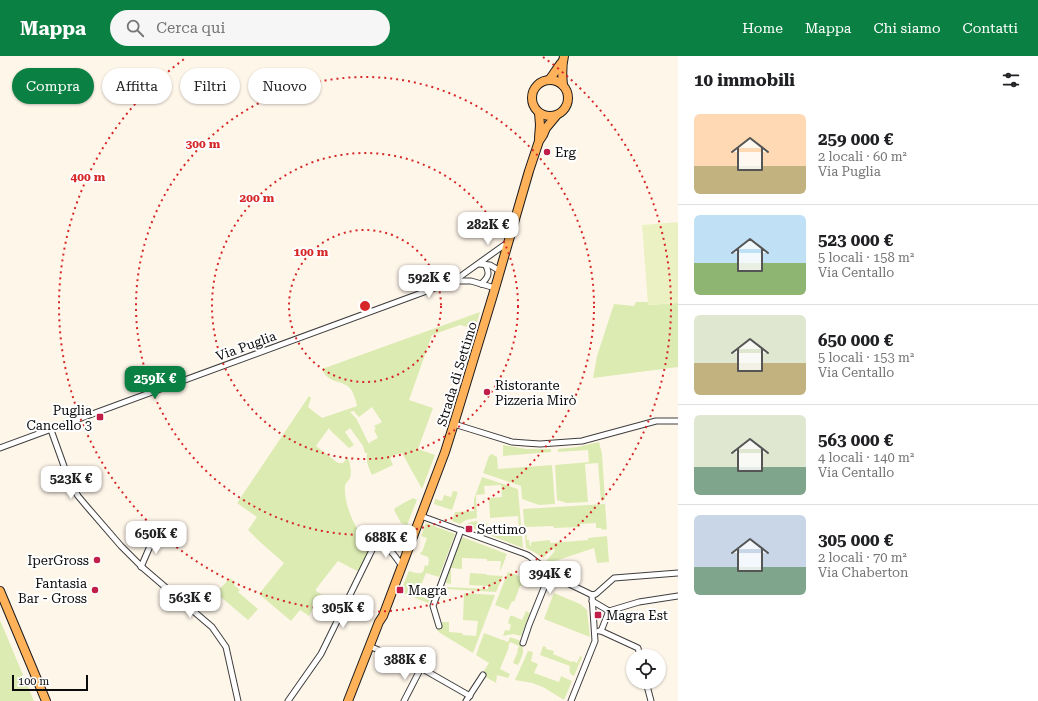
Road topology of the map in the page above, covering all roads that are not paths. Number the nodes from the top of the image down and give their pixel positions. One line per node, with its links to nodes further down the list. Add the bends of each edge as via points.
1 (563, 59): 2 (main road); 3 (main road)
2 (549, 80): 3 (main road); 4 (main road, via 539,83 532,93 533,104)
3 (563, 85): 5 (main road, via 568,100 563,111)
4 (539, 113): 5 (main road); 6 (main road, Strada di Settimo)
5 (556, 116): 6 (main road, Strada di Settimo)
6 (539, 141): 7 (main road, Strada di Settimo)
7 (508, 243): 8 (street, Via Puglia); 10 (main road, Strada di Settimo)
8 (479, 264): 9 (street); 11 (street, Via Puglia)
9 (485, 264): 10 (street); 12 (street, via 488,274)
10 (500, 271): 13 (main road, Strada di Settimo)
11 (454, 281): 12 (street, Via Puglia); 16 (street, Via Puglia)
12 (481, 284): 13 (street, Via Puglia)
13 (495, 288): 15 (main road, Strada di Settimo)
14 (678, 421): 15 (street, via 656,420 582,442 540,444 516,442)
15 (454, 424): 18 (main road, Strada di Settimo)
16 (51, 430): 17 (street, Via Puglia); 21 (street, via 69,480 78,496)
17 (0, 448)
18 (421, 516): 19 (street); 22 (main road, Strada di Settimo)
19 (460, 530): 23 (street, via 525,554); 29 (street, via 433,606)
20 (161, 532): 21 (street, via 157,530)
21 (141, 566): 40 (street, via 212,627 226,647)
22 (402, 566): 33 (main road, Strada di Settimo); 41 (street, via 388,548 375,544 322,654)
23 (550, 573): 27 (street); 32 (street)
24 (678, 573): 27 (street, via 614,578)
25 (0, 591): 39 (main road)
26 (678, 596): 28 (street, via 639,602)
27 (592, 598): 28 (street); 30 (street)
28 (609, 611): 31 (street)
29 (439, 626)
30 (594, 631): 31 (street); 46 (street, via 595,641)
31 (601, 631): 34 (street)
32 (523, 644)
33 (371, 647): 35 (street); 42 (main road, Strada di Settimo); 43 (main road, Strada di Settimo)
34 (638, 649)
35 (420, 668): 38 (street); 44 (street)
36 (483, 675): 38 (street)
37 (648, 689): 47 (street)
38 (470, 696): 45 (street)
39 (46, 701)
40 (238, 701)
41 (288, 701)
42 (348, 701)
43 (353, 701)
44 (404, 701)
45 (466, 701)
46 (571, 701)
47 (651, 701)

